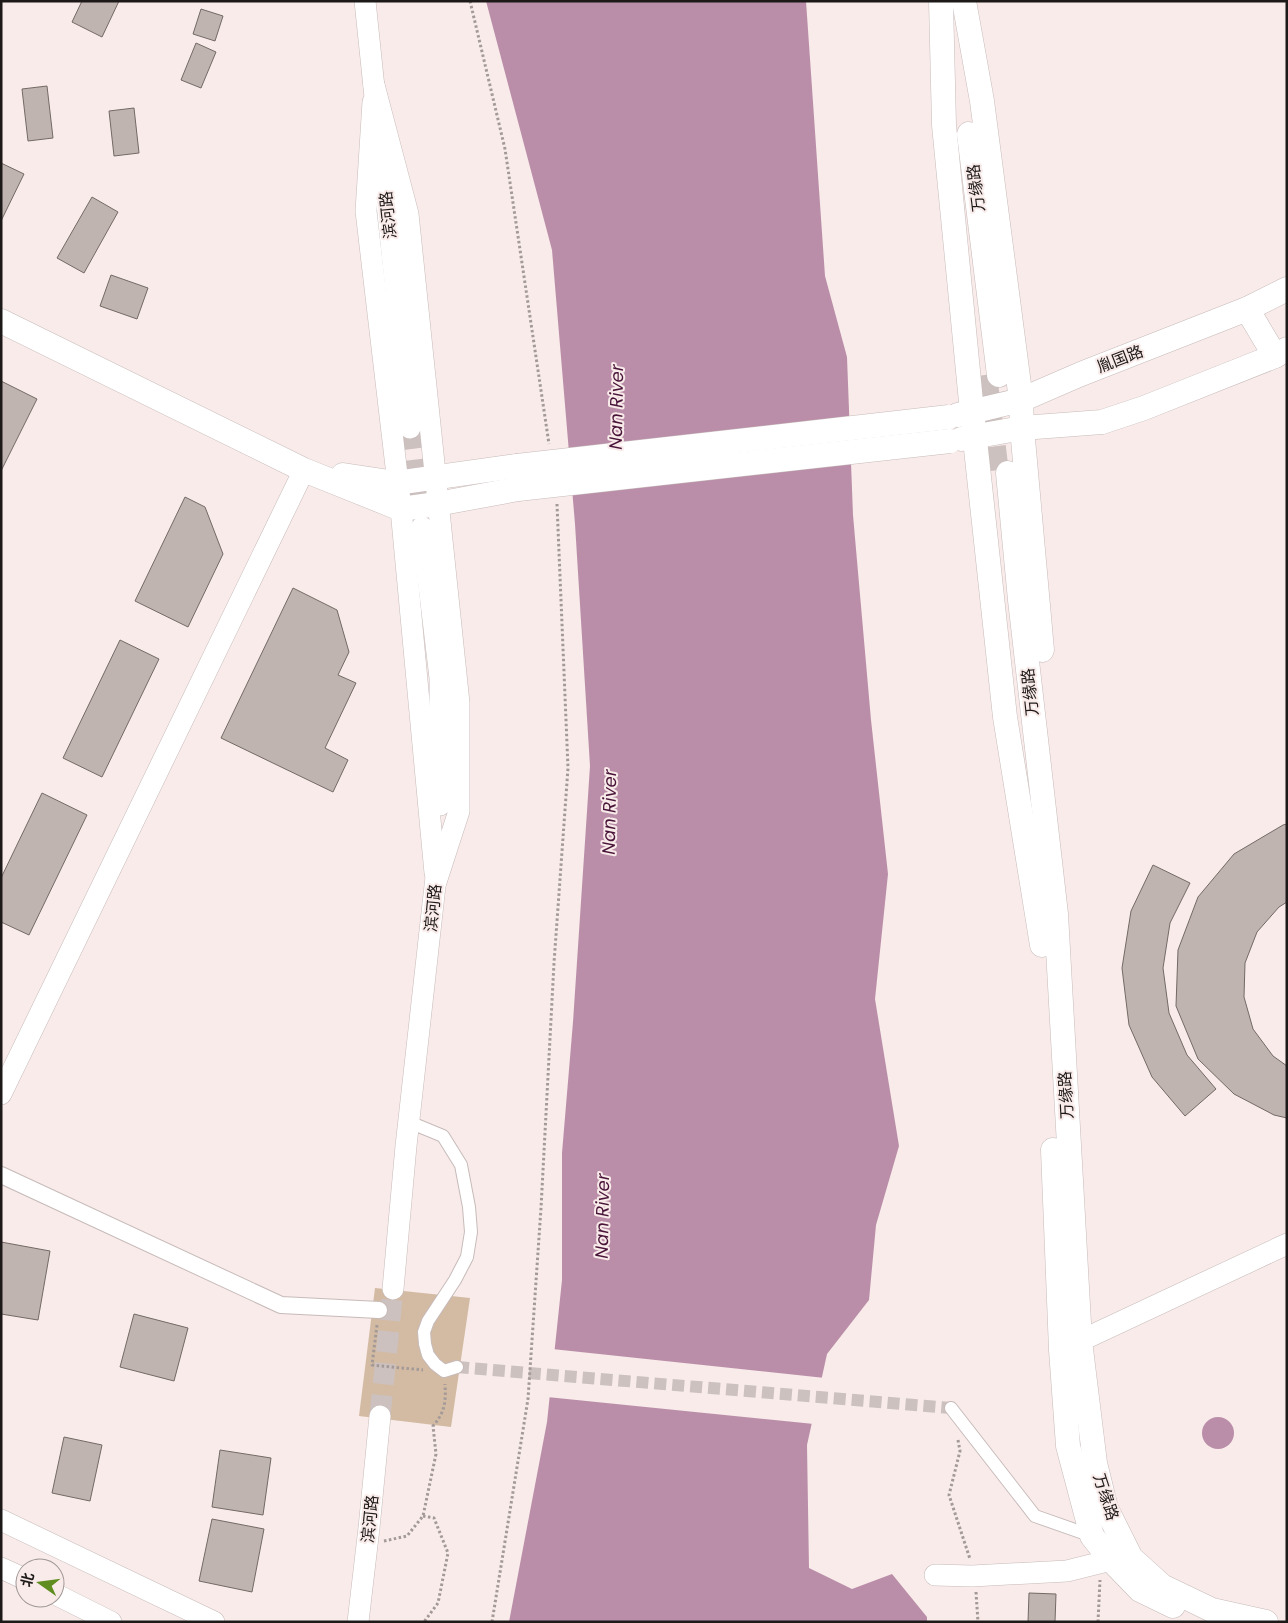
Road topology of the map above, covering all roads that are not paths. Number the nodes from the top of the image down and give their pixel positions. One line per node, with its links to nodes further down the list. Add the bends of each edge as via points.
1 (365, 1): 6 (street, 滨河路)
2 (941, 1): 12 (main road, via 944,125)
3 (947, 1): 4 (main road, 万缘路, via 992,375)
4 (957, 1)
5 (964, 1): 11 (main road, via 982,101)
6 (374, 85): 13 (street, 滨河路); 17 (street, via 408,214); 19 (street, via 366,211)
7 (1287, 289): 8 (main road, 胤国路)
8 (1247, 309): 10 (main road); 11 (main road, 胤国路)
9 (1, 321): 16 (main road)
10 (1281, 352): 14 (main road, via 1102,422)
11 (1021, 400): 12 (main road, 胤国路); 14 (main road)
12 (972, 412): 15 (main road); 18 (main road, 胤国路, bridge, via 949,418)
13 (410, 428)
14 (1022, 428): 15 (main road); 24 (main road, via 1047,711)
15 (976, 436): 18 (main road, bridge, via 950,441); 25 (main road, via 1005,717)
16 (304, 470): 19 (main road); 21 (main road); 26 (street)
17 (435, 478): 18 (main road); 19 (main road); 20 (street)
18 (518, 478): 20 (main road)
19 (396, 483): 21 (street)
20 (437, 504): 21 (main road); 23 (street, via 459,703 460,811)
21 (401, 508): 23 (street)
22 (422, 526): 23 (street, 滨河路, via 440,678 441,791)
23 (436, 882): 27 (street, 滨河路)
24 (1056, 914): 25 (main road, 万缘路, via 1003,473); 32 (main road, 万缘路)
25 (1042, 945): 32 (main road, 万缘路)
26 (1, 1094)
27 (409, 1122): 30 (street, 滨河路); 33 (street, via 443,1136 461,1165 472,1232 467,1258 424,1332 428,1355 435,1364 444,1371)
28 (1, 1175): 31 (street, via 280,1305)
29 (1287, 1244): 32 (street)
30 (393, 1289)
31 (379, 1310)
32 (1070, 1346): 37 (main road, 万缘路, via 1068,1446); 47 (main road, 万缘路, via 1106,1508 1132,1558 1162,1586 1212,1610)
33 (457, 1367)
34 (951, 1408): 37 (street, via 1035,1516)
35 (380, 1416): 45 (street, 滨河路)
36 (1, 1520): 44 (street)
37 (1092, 1536): 38 (main road, 万缘路)
38 (1106, 1561): 41 (street, via 1067,1571); 46 (main road, 万缘路, via 1140,1590)
39 (1, 1568): 40 (street)
40 (15, 1574)
41 (935, 1575)
42 (65, 1599): 43 (street)
43 (111, 1622)
44 (214, 1622)
45 (358, 1622)
46 (1206, 1622)
47 (1266, 1622)

